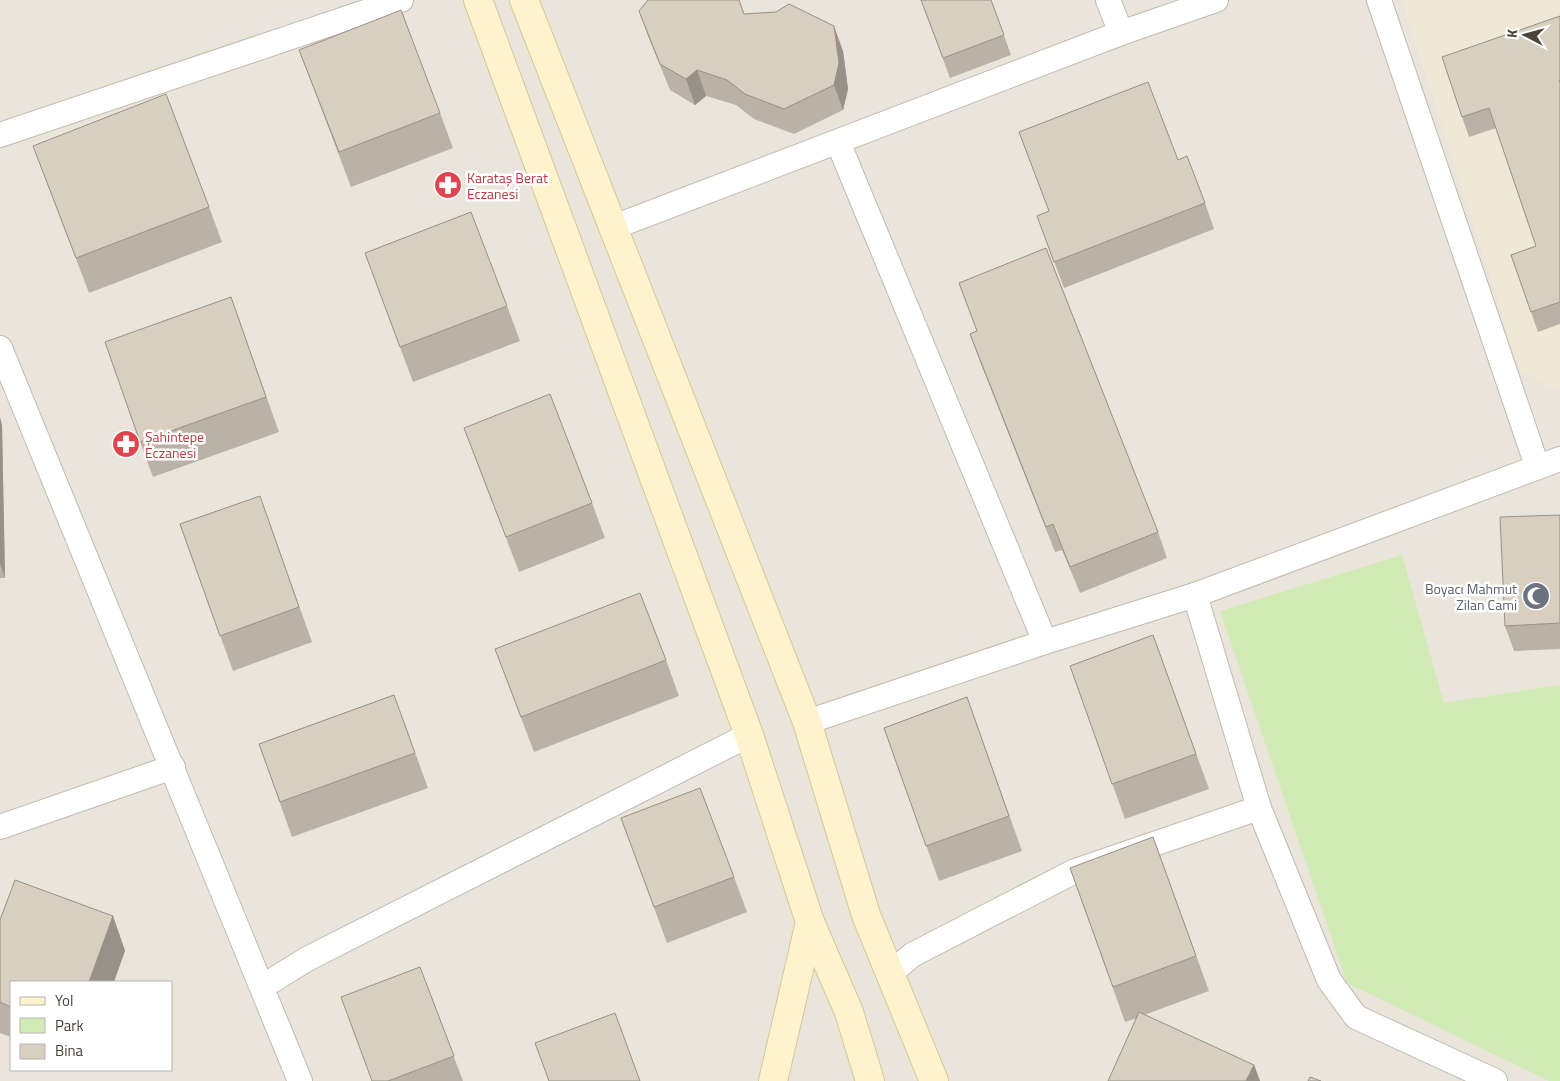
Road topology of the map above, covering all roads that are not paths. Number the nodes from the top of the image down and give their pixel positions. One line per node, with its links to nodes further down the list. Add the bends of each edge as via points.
1 (401, 0): 8 (street)
2 (478, 0): 17 (street)
3 (524, 0): 10 (street)
4 (1108, 0): 7 (street)
5 (1216, 0): 7 (street)
6 (1379, 0): 13 (street)
7 (1121, 33): 9 (street)
8 (0, 135)
9 (838, 142): 10 (street); 15 (street)
10 (614, 227): 16 (street)
11 (0, 348): 18 (street)
12 (1560, 459): 13 (street)
13 (1537, 466): 14 (street)
14 (1195, 595): 15 (street); 19 (street)
15 (1045, 642): 16 (street)
16 (807, 722): 22 (street, via 866,915)
17 (749, 735): 21 (street); 23 (street, via 307,959)
18 (173, 767): 20 (street); 23 (street)
19 (1258, 808): 22 (street, via 1075,871 912,956); 30 (street, via 1329,980 1356,1017)
20 (0, 827)
21 (810, 922): 25 (street); 26 (street, via 849,1012)
22 (891, 973): 29 (street)
23 (262, 986): 24 (street)
24 (300, 1081)
25 (773, 1081)
26 (870, 1081)
27 (910, 1081): 28 (street)
28 (927, 1081)
29 (934, 1081)
30 (1494, 1081)

